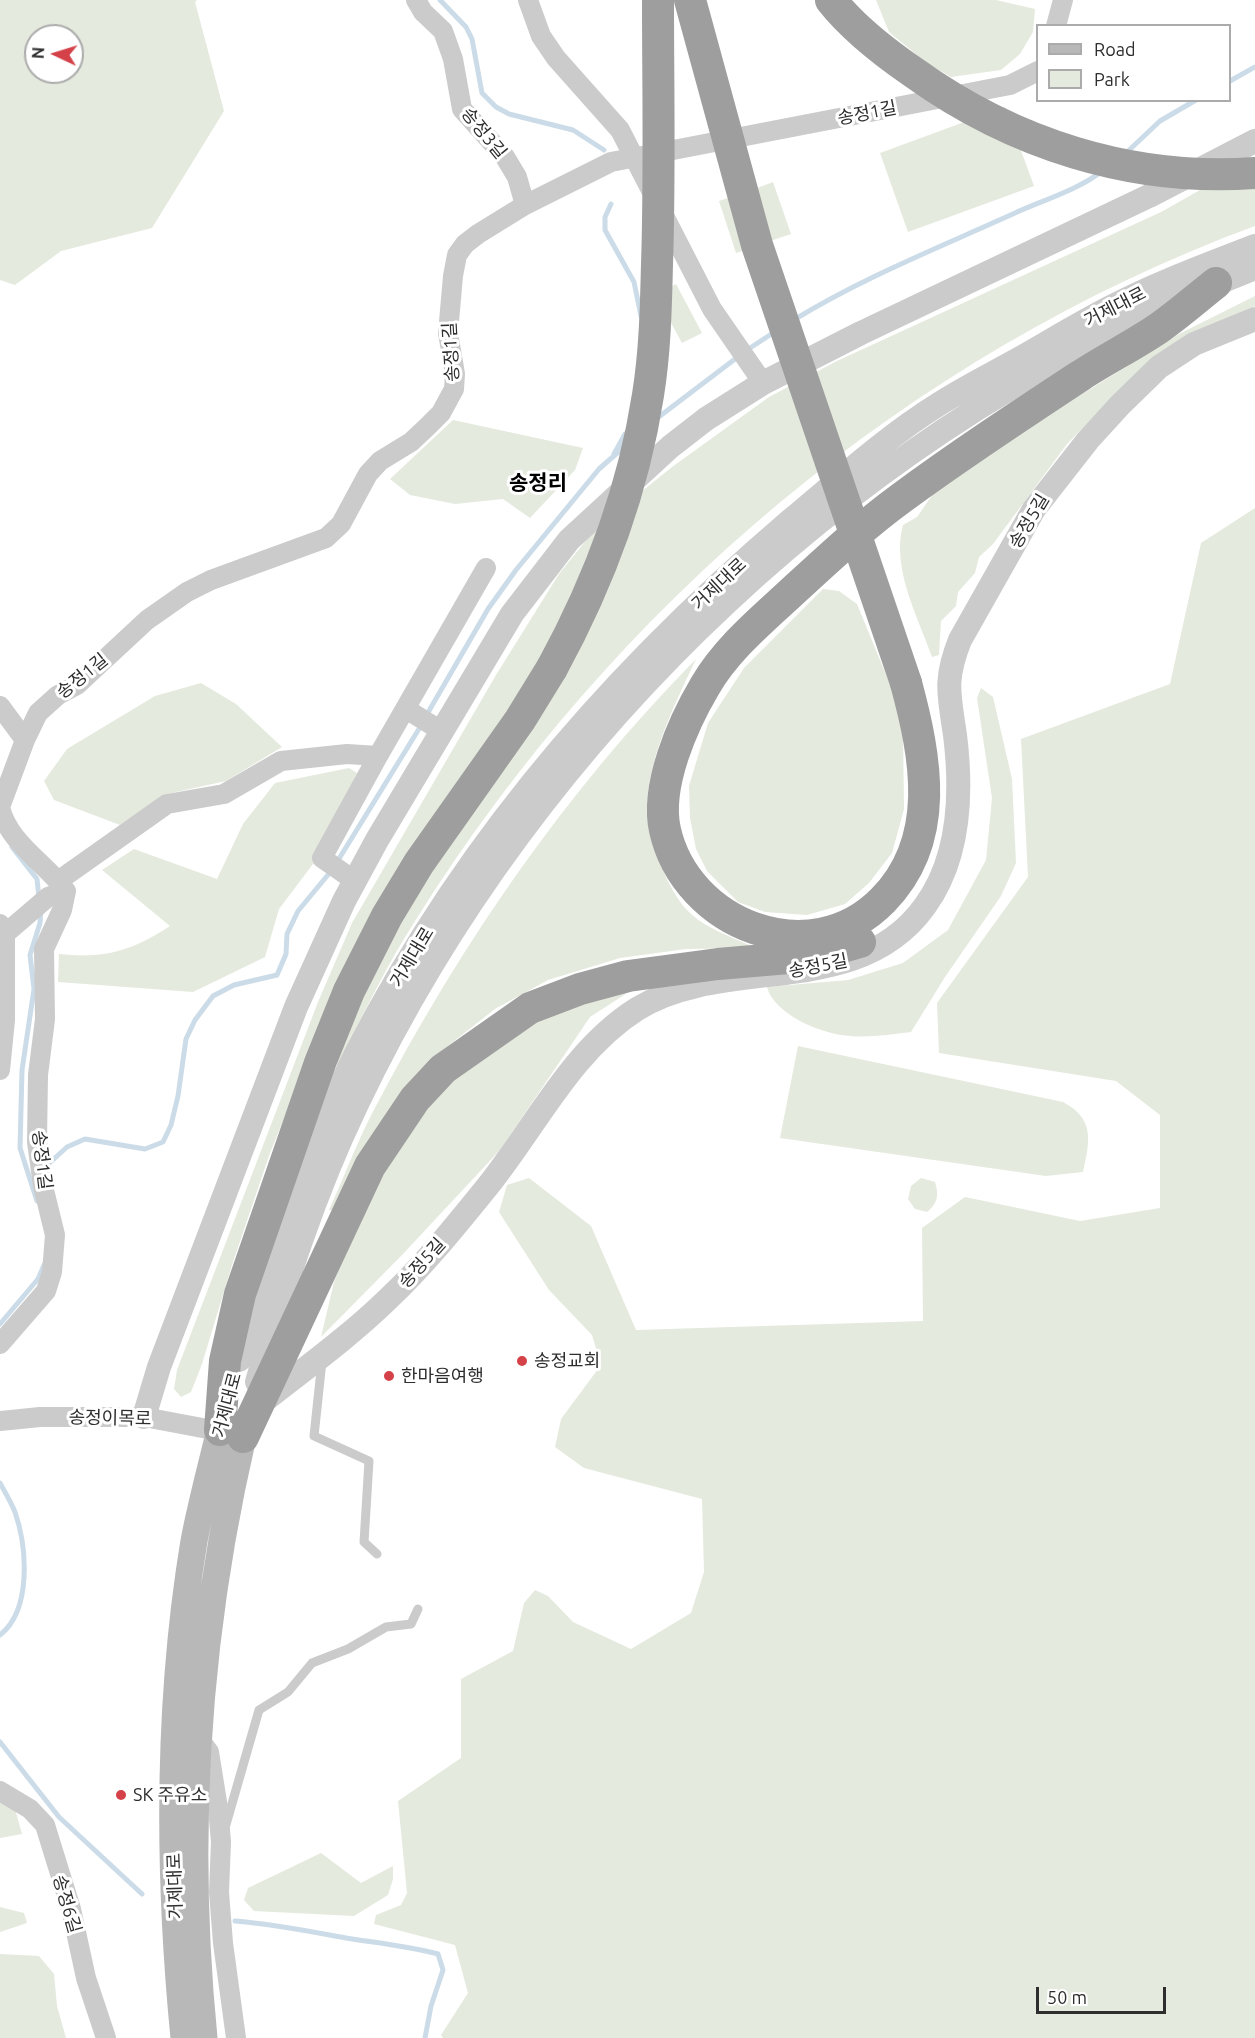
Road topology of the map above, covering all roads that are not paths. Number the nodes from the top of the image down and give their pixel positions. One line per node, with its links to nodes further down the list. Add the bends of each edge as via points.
1 (416, 0): 13 (street, 송정3길, via 446,37 462,108 505,157 517,177)
2 (528, 0): 11 (street, via 541,36 620,130)
3 (658, 0): 36 (highway, bridge, via 656,306 648,394 633,469 614,533 577,622 552,668 419,863 349,992 320,1063 240,1294 225,1361)
4 (690, 0): 20 (highway, bridge, via 757,245)
5 (707, 0): 20 (highway, via 775,241)
6 (831, 0): 12 (highway, bridge, via 888,55 939,91 1033,140 1143,169 1190,174)
7 (1063, 0): 8 (street)
8 (1057, 24)
9 (1036, 71): 11 (street, 송정1길, via 1010,85)
10 (1255, 141): 18 (street, via 1149,196 861,333)
11 (635, 158): 13 (street, 송정1길, via 611,162); 18 (street, via 730,337)
12 (1255, 173)
13 (525, 205): 24 (street, 송정1길, via 478,234 457,255 448,333 454,389 427,428 368,474 341,524 326,538 211,580 167,604 76,685 38,713)
14 (1255, 246): 36 (street, 거제대로, via 1111,307 939,404 870,454 741,563 629,670 553,754 456,884 408,962 337,1094 302,1173 268,1266)
15 (1255, 268): 16 (street, 거제대로)
16 (1216, 283): 20 (highway, via 1160,327 1082,375 897,501 744,637 707,682 686,720 665,796 664,829 674,857 688,882 706,902 749,928 801,935 852,924 895,888 922,829 924,794); 36 (street, 거제대로, via 1056,362 966,414 890,467 747,583 644,683 570,768 473,897 426,974 357,1104 289,1271)
17 (1255, 319): 32 (street, 송정5길, via 1194,344 1159,367 1120,405 1034,509 960,640 947,680 958,801 943,873 926,906 888,941 839,965 686,988 656,998 624,1018 588,1051 486,1189 418,1269 387,1301)
18 (758, 376): 23 (street, via 670,447 569,540 512,614)
19 (486, 568): 22 (street)
20 (912, 673): 33 (highway, via 932,710 945,794 935,855 910,902 887,926 856,945 812,956 628,976 580,988 530,1008 483,1038 443,1069 414,1099 370,1166)
21 (0, 706): 24 (street)
22 (406, 709): 23 (street); 25 (street)
23 (443, 732): 27 (street)
24 (25, 741): 26 (street, 송정1길)
25 (378, 756): 27 (street, via 322,858); 28 (street, via 347,754 280,761 224,794 167,804)
26 (0, 807): 28 (street, 송정1길, via 3,822)
27 (355, 881): 34 (street, via 296,1007 163,1357)
28 (58, 890): 29 (street, via 22,919); 31 (street, 송정1길, via 63,910 44,949 45,1019 39,1057 37,1122 43,1186 55,1235 52,1272 46,1291)
29 (2, 929): 30 (street, via 5,1020)
30 (0, 1070)
31 (0, 1344)
32 (323, 1353): 33 (street, 송정5길); 37 (lane, via 314,1436 369,1461 364,1542)
33 (256, 1407): 36 (highway)
34 (144, 1417): 35 (street, 송정이목로); 36 (street, 송정이목로)
35 (0, 1421)
36 (231, 1433): 39 (main road, 거제대로); 42 (main road, 거제대로, via 195,1540 179,1665 173,1829)
37 (377, 1554)
38 (418, 1609): 41 (lane, via 411,1624 386,1627 348,1649 312,1663 288,1692 258,1710)
39 (197, 1739): 41 (street, via 209,1752); 46 (main road, 거제대로, via 193,1819)
40 (0, 1791): 43 (street, 송정6길, via 30,1809 45,1825)
41 (222, 1842): 47 (street, via 220,1902)
42 (179, 1984): 44 (street, via 171,2015); 45 (main road, 거제대로)
43 (106, 2038)
44 (173, 2038)
45 (184, 2038)
46 (204, 2038)
47 (236, 2038)

